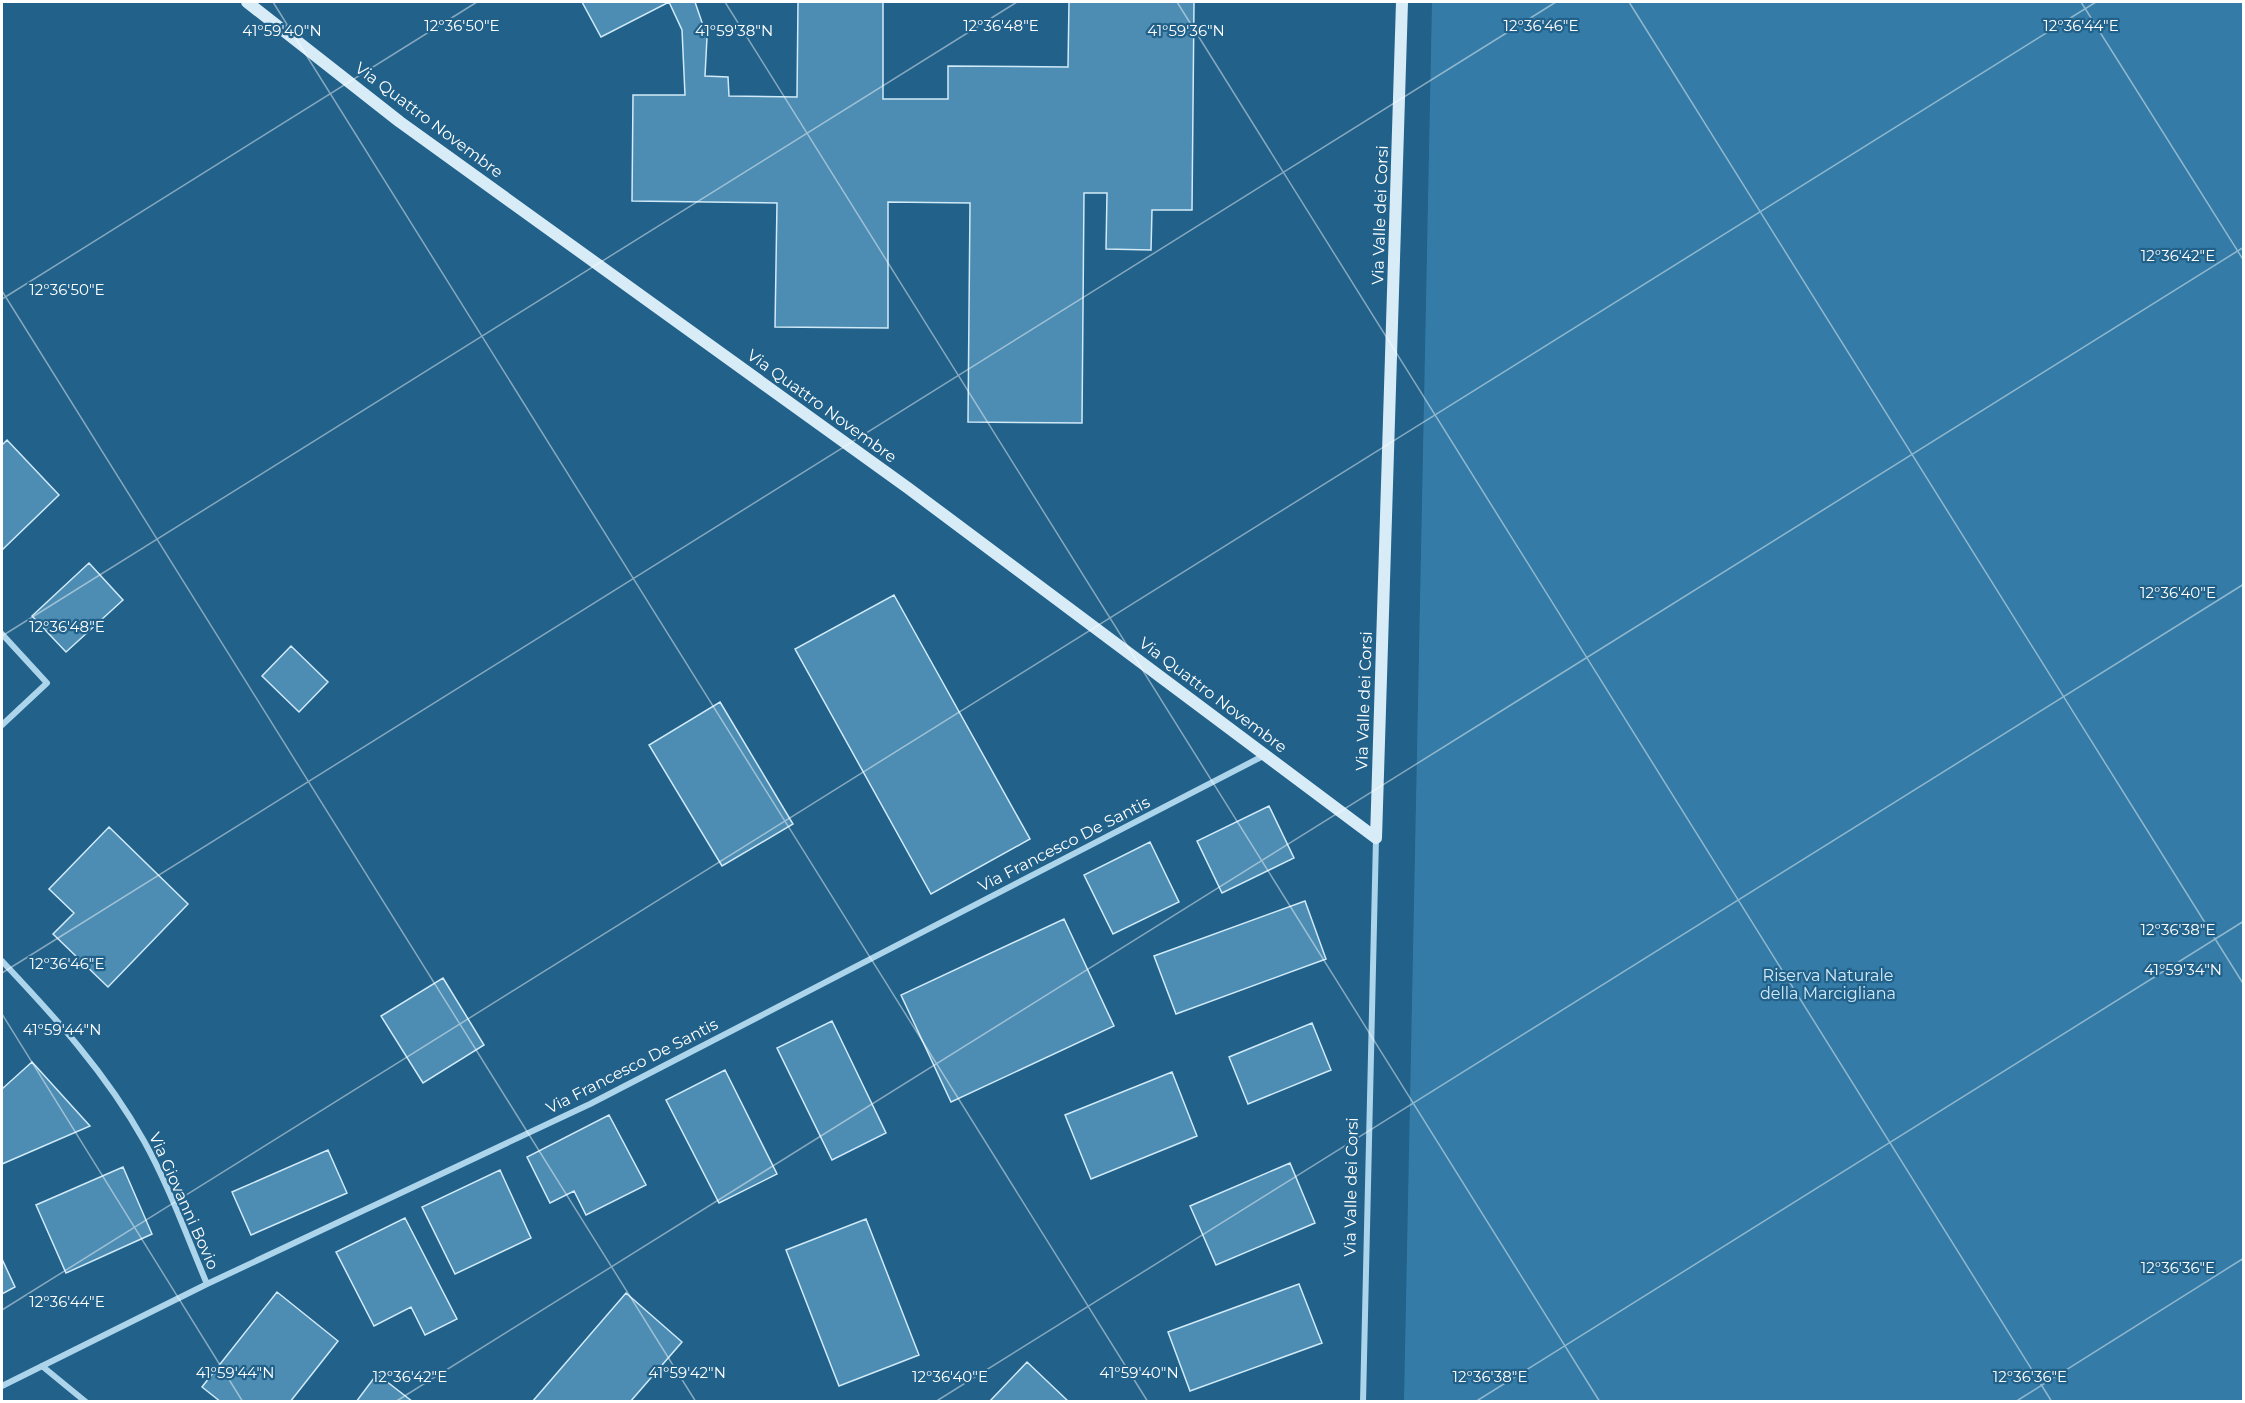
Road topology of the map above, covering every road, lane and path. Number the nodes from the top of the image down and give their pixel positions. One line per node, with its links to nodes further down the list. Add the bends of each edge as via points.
1 (247, 2): 5 (street, Via Quattro Novembre, via 400,122 917,495)
2 (1402, 2): 6 (street, Via Valle dei Corsi)
3 (2, 634): 4 (street, via 46,683)
4 (2, 726)
5 (1266, 755): 6 (street, Via Quattro Novembre); 8 (street, Via Francesco De Santis, via 590,1104)
6 (1376, 838): 12 (street, Via Valle dei Corsi)
7 (2, 961): 8 (street, Via Giovanni Bovio, via 87,1055 130,1117 161,1174)
8 (207, 1284): 9 (street, Via Francesco De Santis)
9 (42, 1366): 10 (street, Via Francesco De Santis); 11 (street)
10 (2, 1386)
11 (86, 1401)
12 (1363, 1401)

